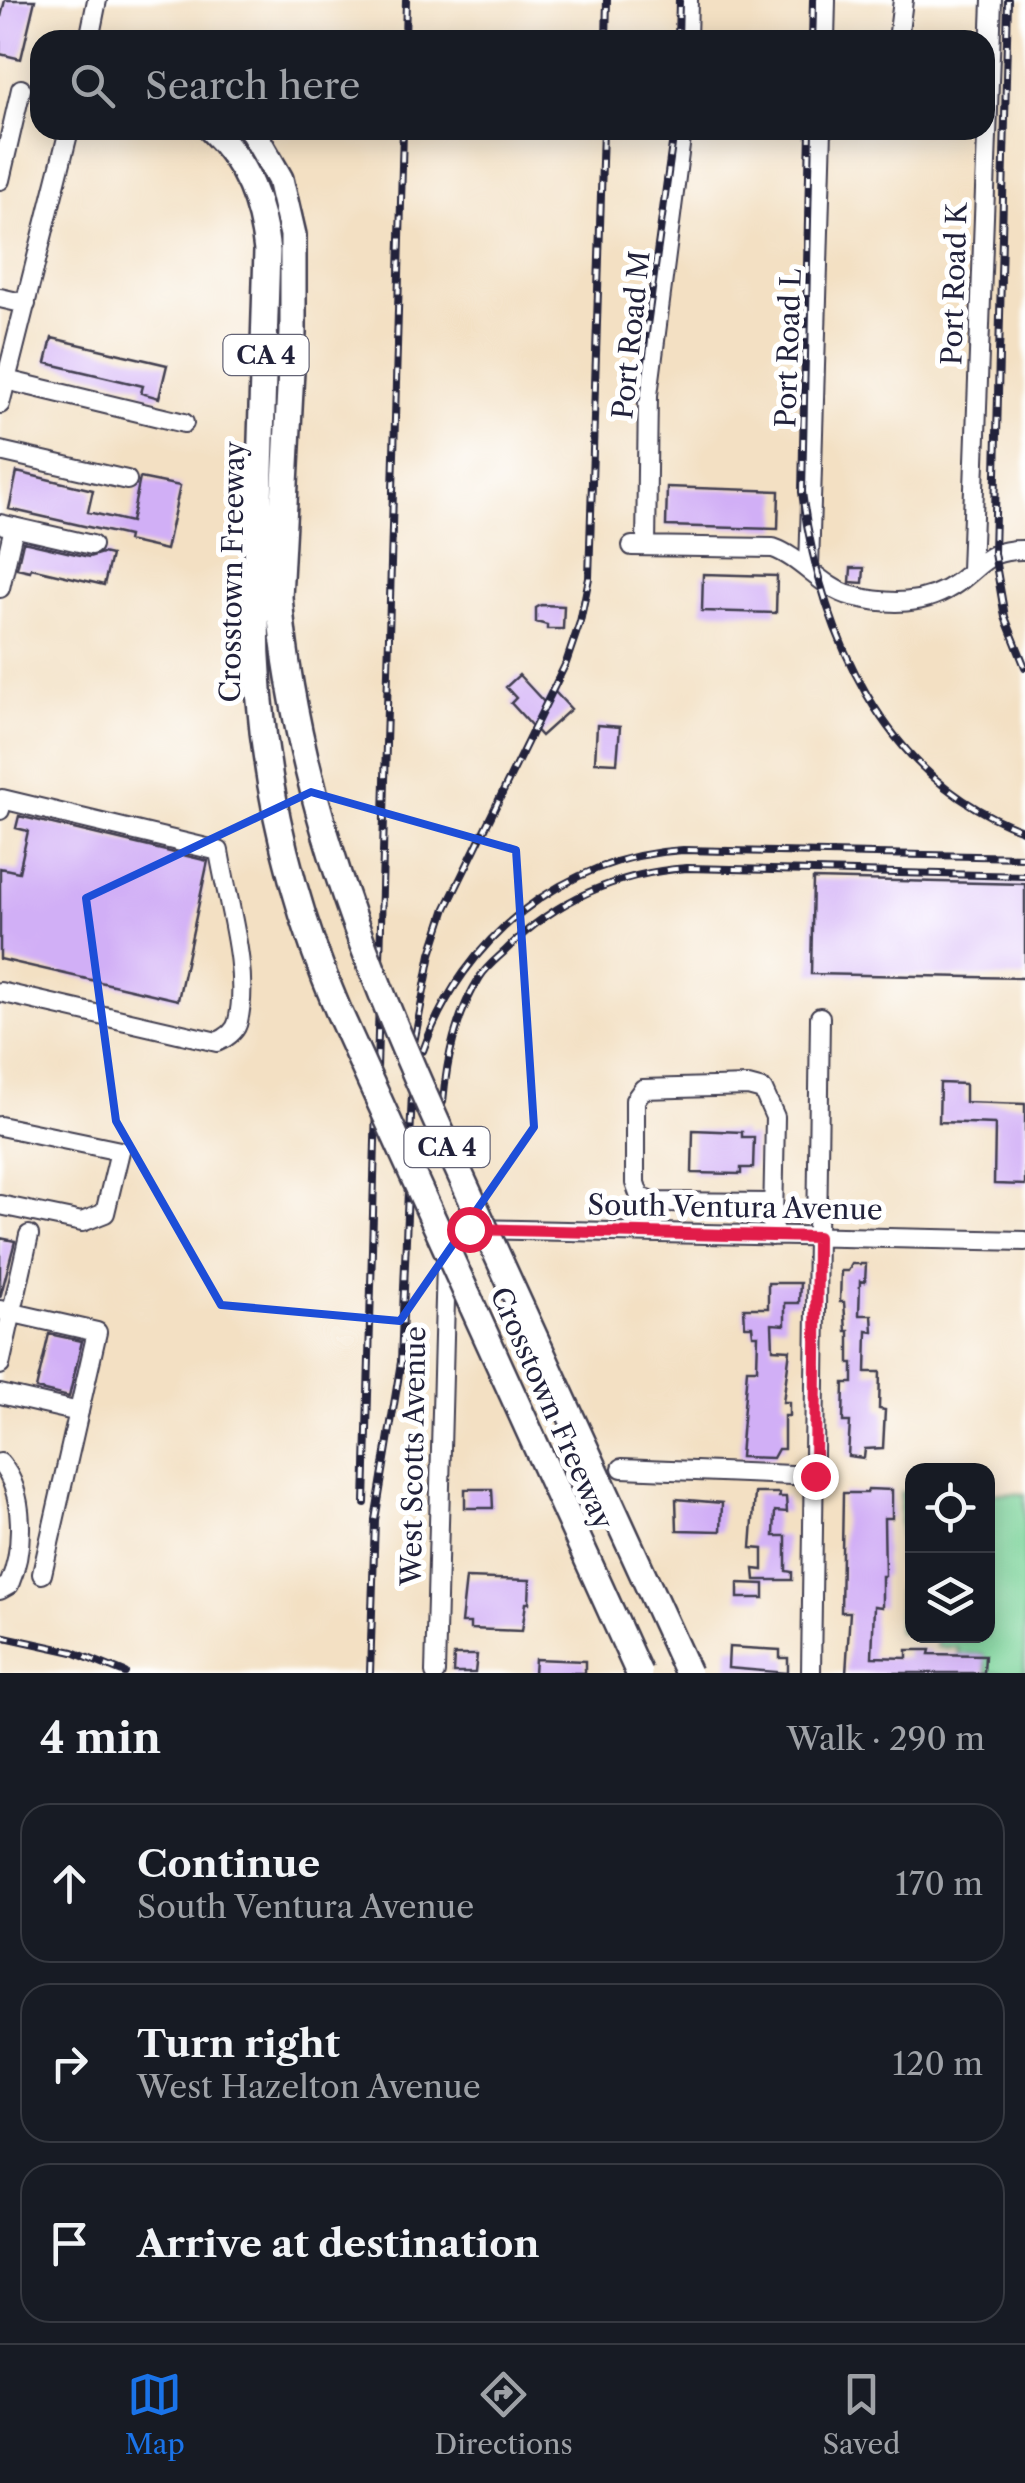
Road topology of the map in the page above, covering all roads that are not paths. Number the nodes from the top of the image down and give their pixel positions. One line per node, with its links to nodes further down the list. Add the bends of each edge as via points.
1 (97, 0): 6 (street)
2 (688, 0): 7 (street)
3 (826, 0): 8 (street)
4 (903, 0): 9 (street)
5 (992, 0): 10 (street, Port Road K)
6 (91, 30)
7 (687, 30)
8 (825, 30)
9 (899, 30)
10 (990, 30)
11 (21, 89): 18 (street)
12 (66, 140): 20 (street)
13 (223, 140): 32 (highway, Crosstown Freeway / CA 4, via 250,182 267,251)
14 (258, 140): 32 (highway, Crosstown Freeway / CA 4, via 280,180 293,236 293,333)
15 (681, 140): 29 (street, Port Road M, via 648,396 639,546 773,548)
16 (822, 140): 29 (street, Port Road L)
17 (985, 140): 30 (street, Port Road K)
18 (0, 180)
19 (0, 298): 20 (street)
20 (26, 304): 21 (street)
21 (6, 380): 22 (street); 23 (street)
22 (0, 404)
23 (184, 422)
24 (0, 451): 25 (street)
25 (127, 480)
26 (7, 525): 27 (street); 31 (street)
27 (92, 544)
28 (1025, 550): 30 (street, via 994,553)
29 (809, 568): 30 (street, via 846,595 904,604 944,590)
30 (971, 570)
31 (0, 588)
32 (268, 596): 54 (highway, Crosstown Freeway / CA 4, bridge, via 257,681 266,765 306,930); 55 (highway, Crosstown Freeway / CA 4, bridge, via 304,765 358,937 418,1084)
33 (0, 810): 34 (street, via 2,799 219,851 240,973 238,1022 216,1042)
34 (0, 992)
35 (820, 1017): 41 (street)
36 (0, 1126): 38 (street, via 120,1151 105,1212 82,1222)
37 (773, 1203): 37 (street, via 775,1117 763,1090 643,1089 635,1100 640,1197); 40 (street)
38 (0, 1205)
39 (30, 1235): 44 (street)
40 (772, 1236): 41 (street, South Ventura Avenue); 42 (street, South Ventura Avenue, via 469,1229)
41 (817, 1237): 43 (street, South Ventura Avenue); 50 (street)
42 (448, 1240): 53 (street, West Scotts Avenue)
43 (1025, 1242)
44 (6, 1311): 45 (street); 47 (street, via 97,1332)
45 (0, 1365)
46 (0, 1394): 47 (street)
47 (79, 1412): 51 (street)
48 (0, 1463): 52 (street, via 14,1478 20,1542 9,1585)
49 (622, 1468): 50 (street)
50 (815, 1476): 56 (street)
51 (42, 1574)
52 (0, 1590)
53 (435, 1673)
54 (639, 1673)
55 (688, 1673)
56 (811, 1673)

